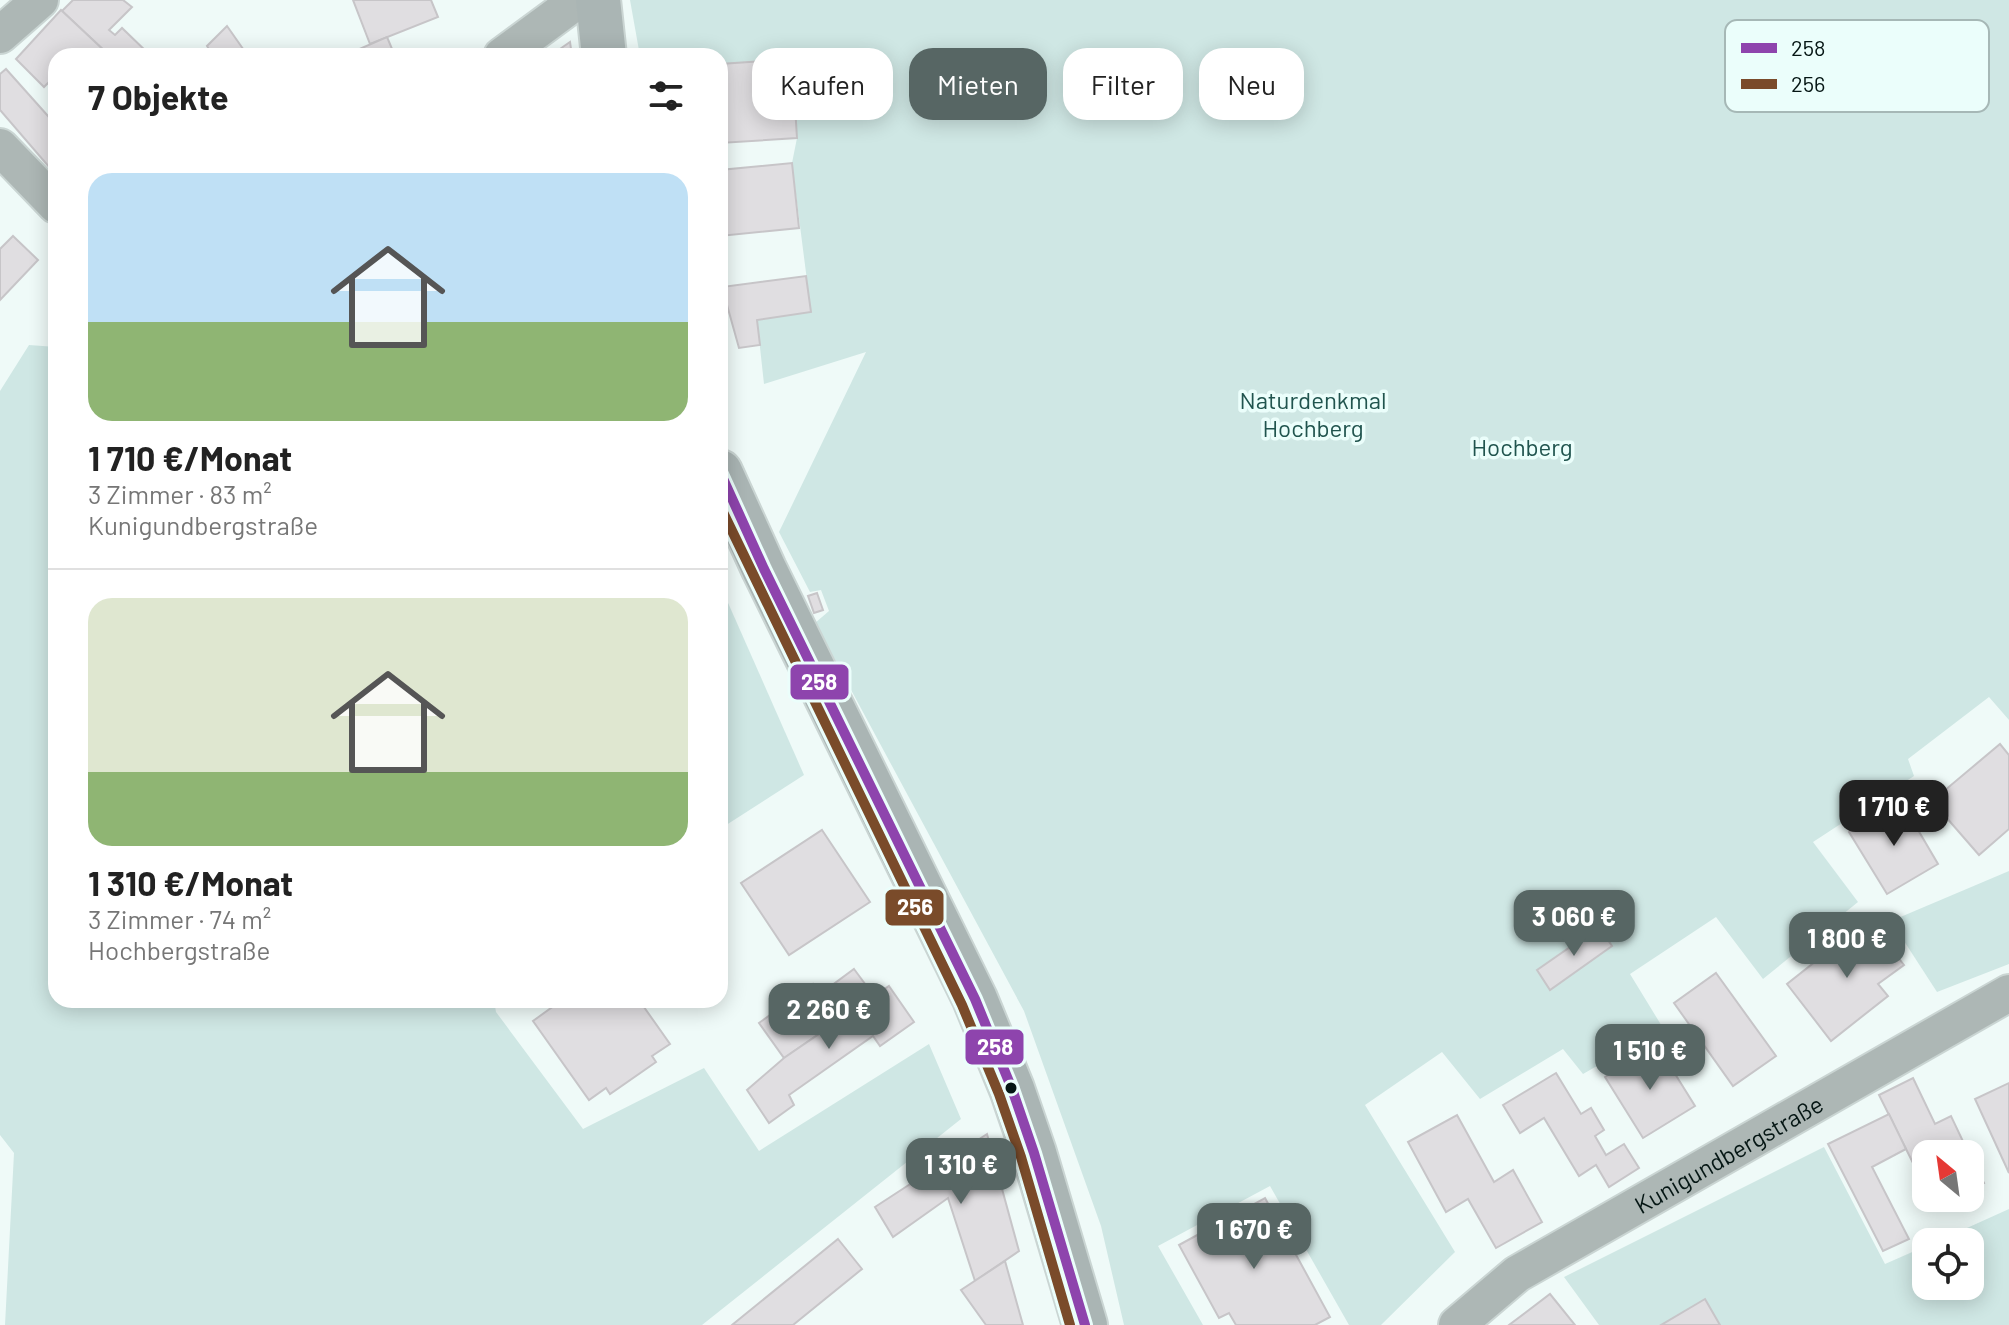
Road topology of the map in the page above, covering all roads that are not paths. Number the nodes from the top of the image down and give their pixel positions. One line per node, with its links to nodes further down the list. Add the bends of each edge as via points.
1 (40, 0): 4 (street)
2 (578, 0): 5 (street)
3 (598, 0): 6 (main road)
4 (0, 35)
5 (513, 48)
6 (603, 48)
7 (0, 147): 8 (street)
8 (48, 197)
9 (728, 490): 11 (main road, via 975,999 1034,1153)
10 (2009, 993): 12 (street, Kunigundbergstraße, via 1517,1274)
11 (1085, 1325)
12 (1457, 1325)

